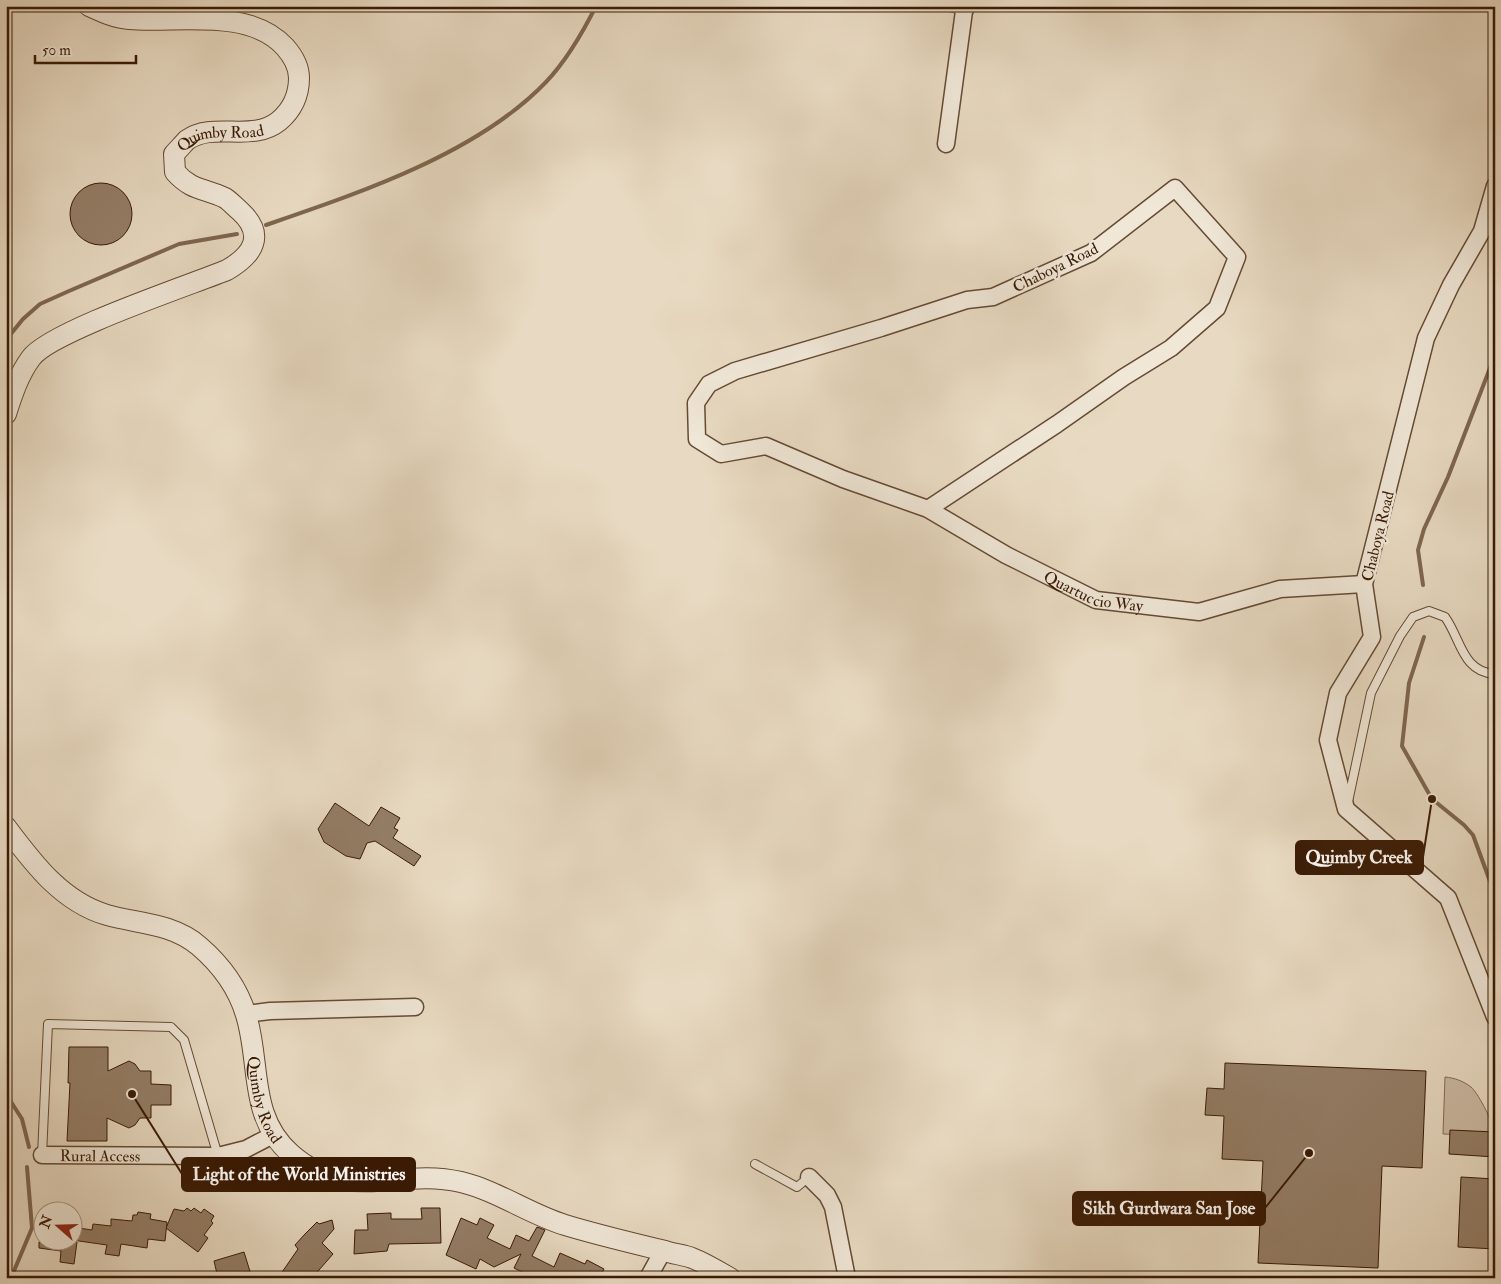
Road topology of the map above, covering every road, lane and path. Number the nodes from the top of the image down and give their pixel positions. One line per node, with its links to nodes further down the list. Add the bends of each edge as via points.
1 (89, 6): 6 (street, Quimby Road, via 128,19 204,19 241,24 262,31 280,42 294,57 299,89 294,105 278,122 258,132 206,134 188,140 174,154 174,172 187,185 226,199 250,220 254,235 252,250 247,256 227,270 62,335 32,356 14,390)
2 (946, 6): 3 (lane)
3 (965, 9): 4 (street)
4 (946, 144)
5 (1495, 186): 9 (street, Chaboya Road, via 1482,231 1426,338)
6 (6, 414)
7 (843, 479): 8 (street, Quartuccio Way); 8 (street, Chaboya Road, via 766,446 721,454 697,439 696,403 709,384 735,370 967,300 993,297 1091,253 1175,188 1237,257 1217,308 1172,348 1124,376)
8 (928, 509): 9 (street, Quartuccio Way, via 1006,555 1096,600 1199,612 1280,589)
9 (1364, 584): 11 (street, Chaboya Road, via 1372,637 1338,693 1328,740)
10 (1495, 674): 11 (lane, via 1480,671 1470,664 1445,617 1428,611 1413,617 1371,693)
11 (1346, 809): 15 (street, via 1448,898)
12 (6, 827): 14 (street, Quimby Road, via 66,895 107,915 164,926 198,945 231,982)
13 (415, 1007): 14 (street)
14 (246, 1014): 16 (street, Quimby Road, via 259,1096)
15 (1495, 1017)
16 (272, 1136): 18 (street, Rural Access, via 246,1149); 21 (street, Quimby Road, via 307,1168 323,1176 353,1181 428,1179 458,1182 481,1188 566,1225)
17 (42, 1155): 18 (street, Rural Access); 18 (lane, via 48,1024 171,1027 184,1040)
18 (218, 1156)
19 (756, 1164): 20 (lane, via 797,1187)
20 (809, 1177): 24 (street, via 833,1206)
21 (663, 1251): 22 (street); 23 (street, Quimby Road, via 692,1258)
22 (648, 1278)
23 (730, 1278)
24 (847, 1278)

